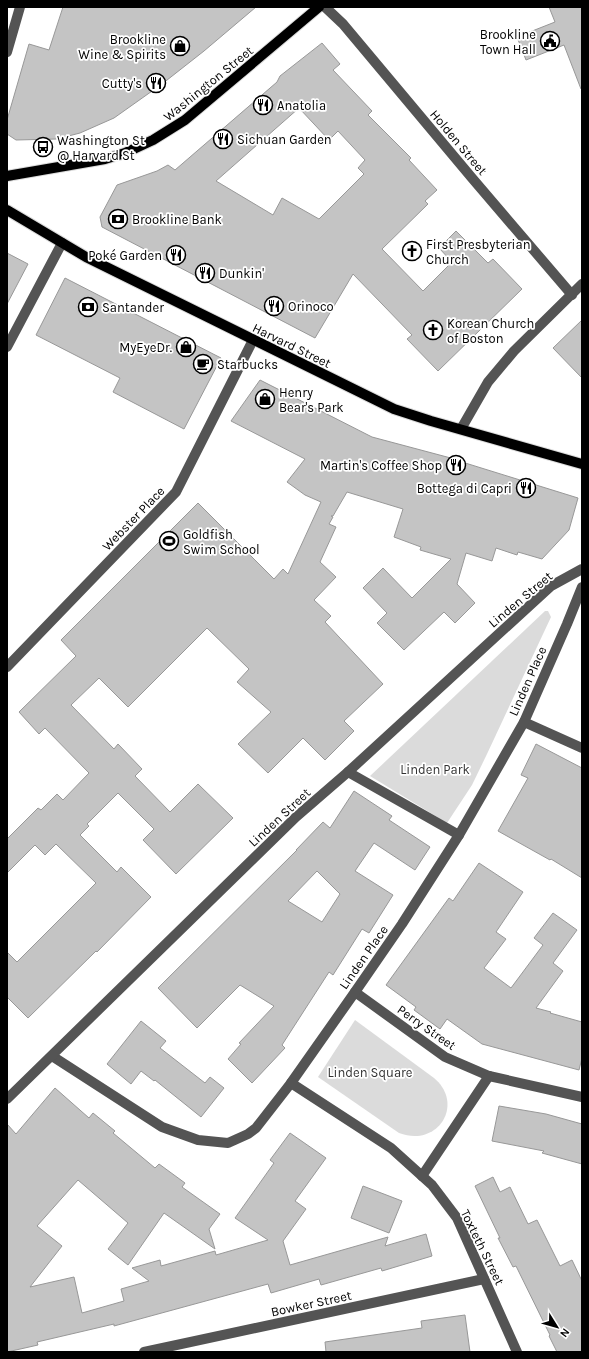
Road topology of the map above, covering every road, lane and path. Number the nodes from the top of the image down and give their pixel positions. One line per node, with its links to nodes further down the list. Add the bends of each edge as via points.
1 (20, 7): 4 (street)
2 (319, 7): 5 (main road, Washington Street, via 186,120 136,149 105,159)
3 (325, 7): 9 (street, Holden Street, via 343,24)
4 (7, 52)
5 (7, 176)
6 (7, 210): 7 (main road, Harvard Street)
7 (62, 243): 10 (main road, Harvard Street); 11 (street)
8 (582, 284): 9 (street)
9 (572, 294): 12 (street, via 514,351 488,382)
10 (253, 340): 12 (main road, Harvard Street, via 394,409); 16 (street, Webster Place, via 176,492)
11 (7, 347)
12 (461, 429): 13 (main road, Harvard Street)
13 (582, 464)
14 (582, 569): 19 (street, Linden Street, via 552,586 539,597)
15 (582, 587): 17 (street, Linden Place)
16 (7, 667)
17 (524, 722): 18 (street); 20 (street, Linden Place)
18 (582, 748)
19 (348, 772): 20 (street); 22 (street, Linden Street, via 296,817)
20 (459, 835): 21 (street, Linden Place, via 402,924)
21 (354, 992): 23 (street, Perry Street, via 445,1057); 24 (street, Linden Place)
22 (52, 1056): 24 (street, Linden Place, via 162,1127 198,1140 228,1143 248,1134 256,1128); 26 (street, Linden Street)
23 (489, 1076): 25 (street, Perry Street); 27 (street)
24 (291, 1083): 27 (street, Toxteth Street, via 392,1148)
25 (582, 1097)
26 (7, 1099)
27 (422, 1176): 28 (street, Toxteth Street, via 457,1218)
28 (484, 1279): 29 (street, Bowker Street); 30 (street, Toxteth Street)
29 (144, 1352)
30 (517, 1352)

